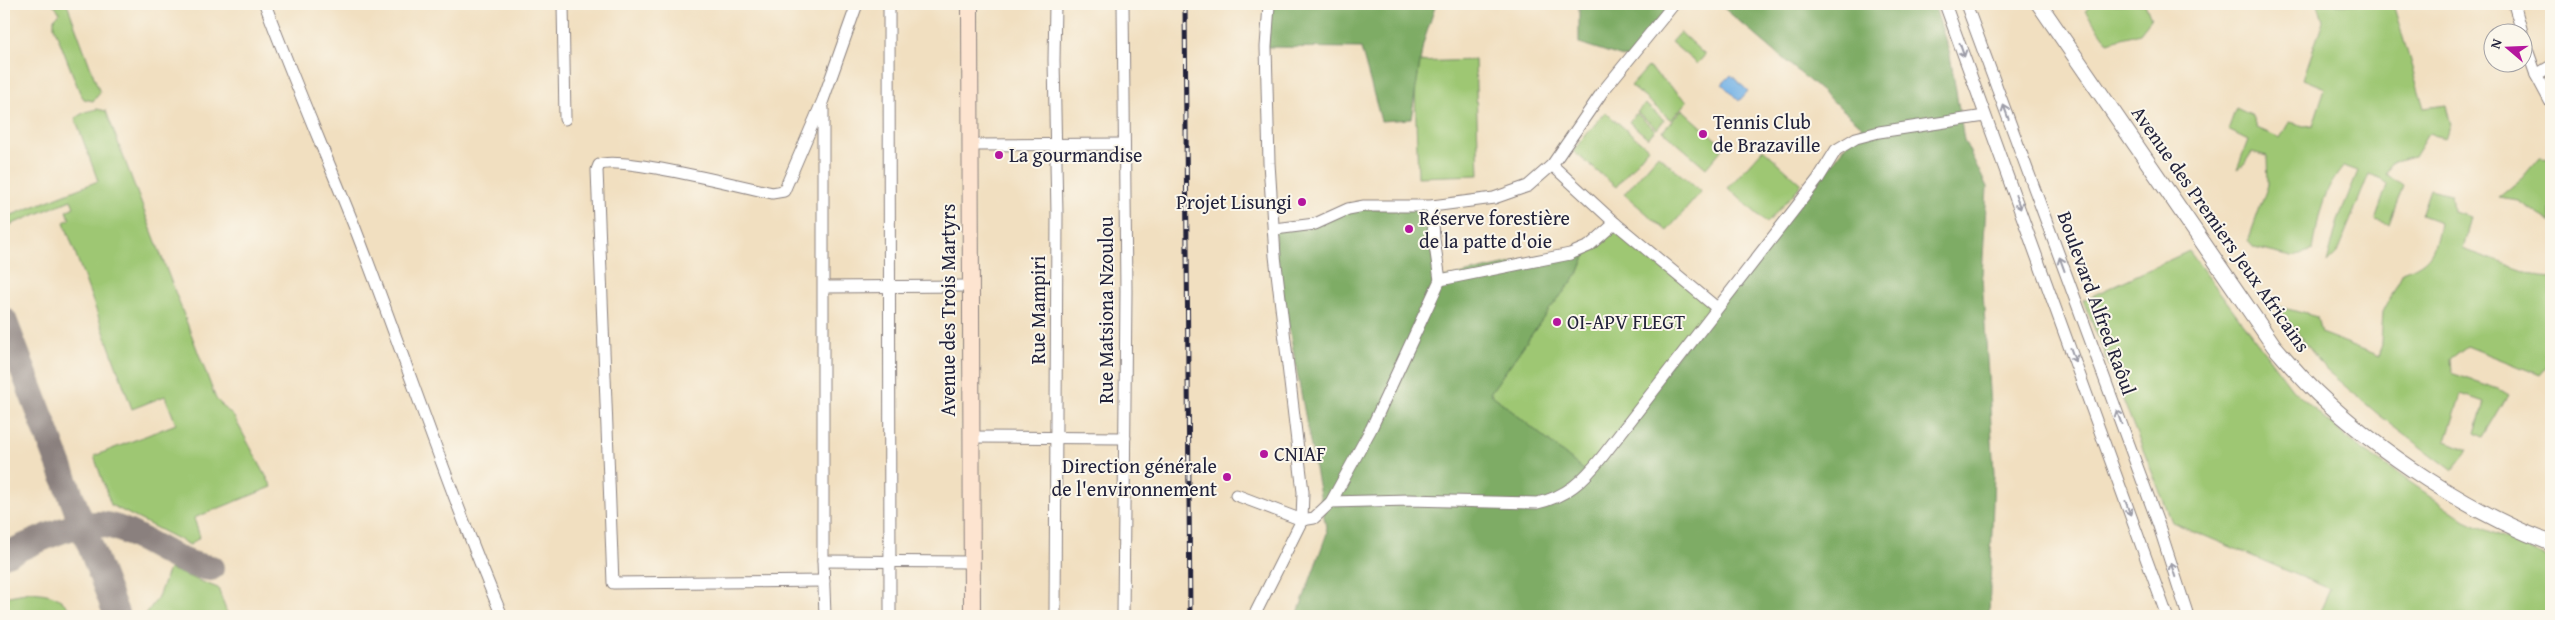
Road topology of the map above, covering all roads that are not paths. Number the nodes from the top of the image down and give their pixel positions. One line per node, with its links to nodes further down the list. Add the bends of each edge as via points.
1 (265, 4): 45 (street, via 355,228 464,526)
2 (563, 4): 21 (street)
3 (857, 4): 18 (street)
4 (889, 4): 32 (street)
5 (970, 4): 23 (main road, Avenue des Trois Martyrs)
6 (1055, 4): 24 (street, Rue Mampiri)
7 (1123, 4): 22 (street, Rue Matsiona Nzoulou)
8 (1674, 4): 25 (street, via 1598,98)
9 (1945, 4): 20 (street, Boulevard Alfred Raôul, one-way to 20)
10 (1966, 4): 53 (street, Boulevard Alfred Raôul, one-way to 10, via 2155,514)
11 (2039, 4): 40 (street, Avenue des Premiers Jeux Africains, via 2274,346 2317,393 2435,483)
12 (2514, 4): 14 (street)
13 (1269, 5): 28 (street, via 1266,47)
14 (2519, 22)
15 (2532, 63): 17 (street)
16 (2551, 66): 17 (street)
17 (2536, 75): 19 (street)
18 (823, 100): 31 (street); 44 (street, via 788,186 778,194 610,162 599,165 597,176 613,583)
19 (2551, 103)
20 (1985, 116): 33 (street, via 1879,132 1856,138 1842,146); 52 (street, Boulevard Alfred Raôul, one-way to 52)
21 (565, 118)
22 (1124, 144): 24 (street); 36 (street, Rue Matsiona Nzoulou)
23 (970, 145): 24 (street); 30 (main road, Avenue des Trois Martyrs)
24 (1056, 145): 35 (street, Rue Mampiri)
25 (1552, 165): 26 (street, via 1538,179 1512,193); 27 (street)
26 (1432, 206): 28 (street, via 1364,206 1348,209 1315,224); 29 (street)
27 (1615, 223): 29 (street, via 1589,246 1570,254); 33 (street)
28 (1275, 229): 39 (street, via 1303,492)
29 (1440, 280): 38 (street, via 1371,429)
30 (969, 286): 32 (street); 34 (main road, Avenue des Trois Martyrs)
31 (824, 287): 32 (street); 41 (street)
32 (890, 287): 42 (street)
33 (1716, 308): 38 (street, via 1587,476 1554,499 1537,503)
34 (970, 437): 35 (street); 43 (main road, Avenue des Trois Martyrs)
35 (1056, 438): 36 (street); 49 (street, Rue Mampiri)
36 (1125, 438): 50 (street, Rue Matsiona Nzoulou)
37 (1236, 495): 39 (street)
38 (1331, 502): 39 (street, via 1314,518)
39 (1302, 520): 51 (street)
40 (2551, 542)
41 (823, 561): 42 (street); 44 (street)
42 (890, 562): 43 (street); 47 (street)
43 (971, 562): 48 (main road, Avenue des Trois Martyrs)
44 (824, 581): 46 (street)
45 (502, 616)
46 (825, 616)
47 (890, 616)
48 (972, 616)
49 (1055, 616)
50 (1123, 616)
51 (1254, 616)
52 (2167, 616)
53 (2188, 616)

